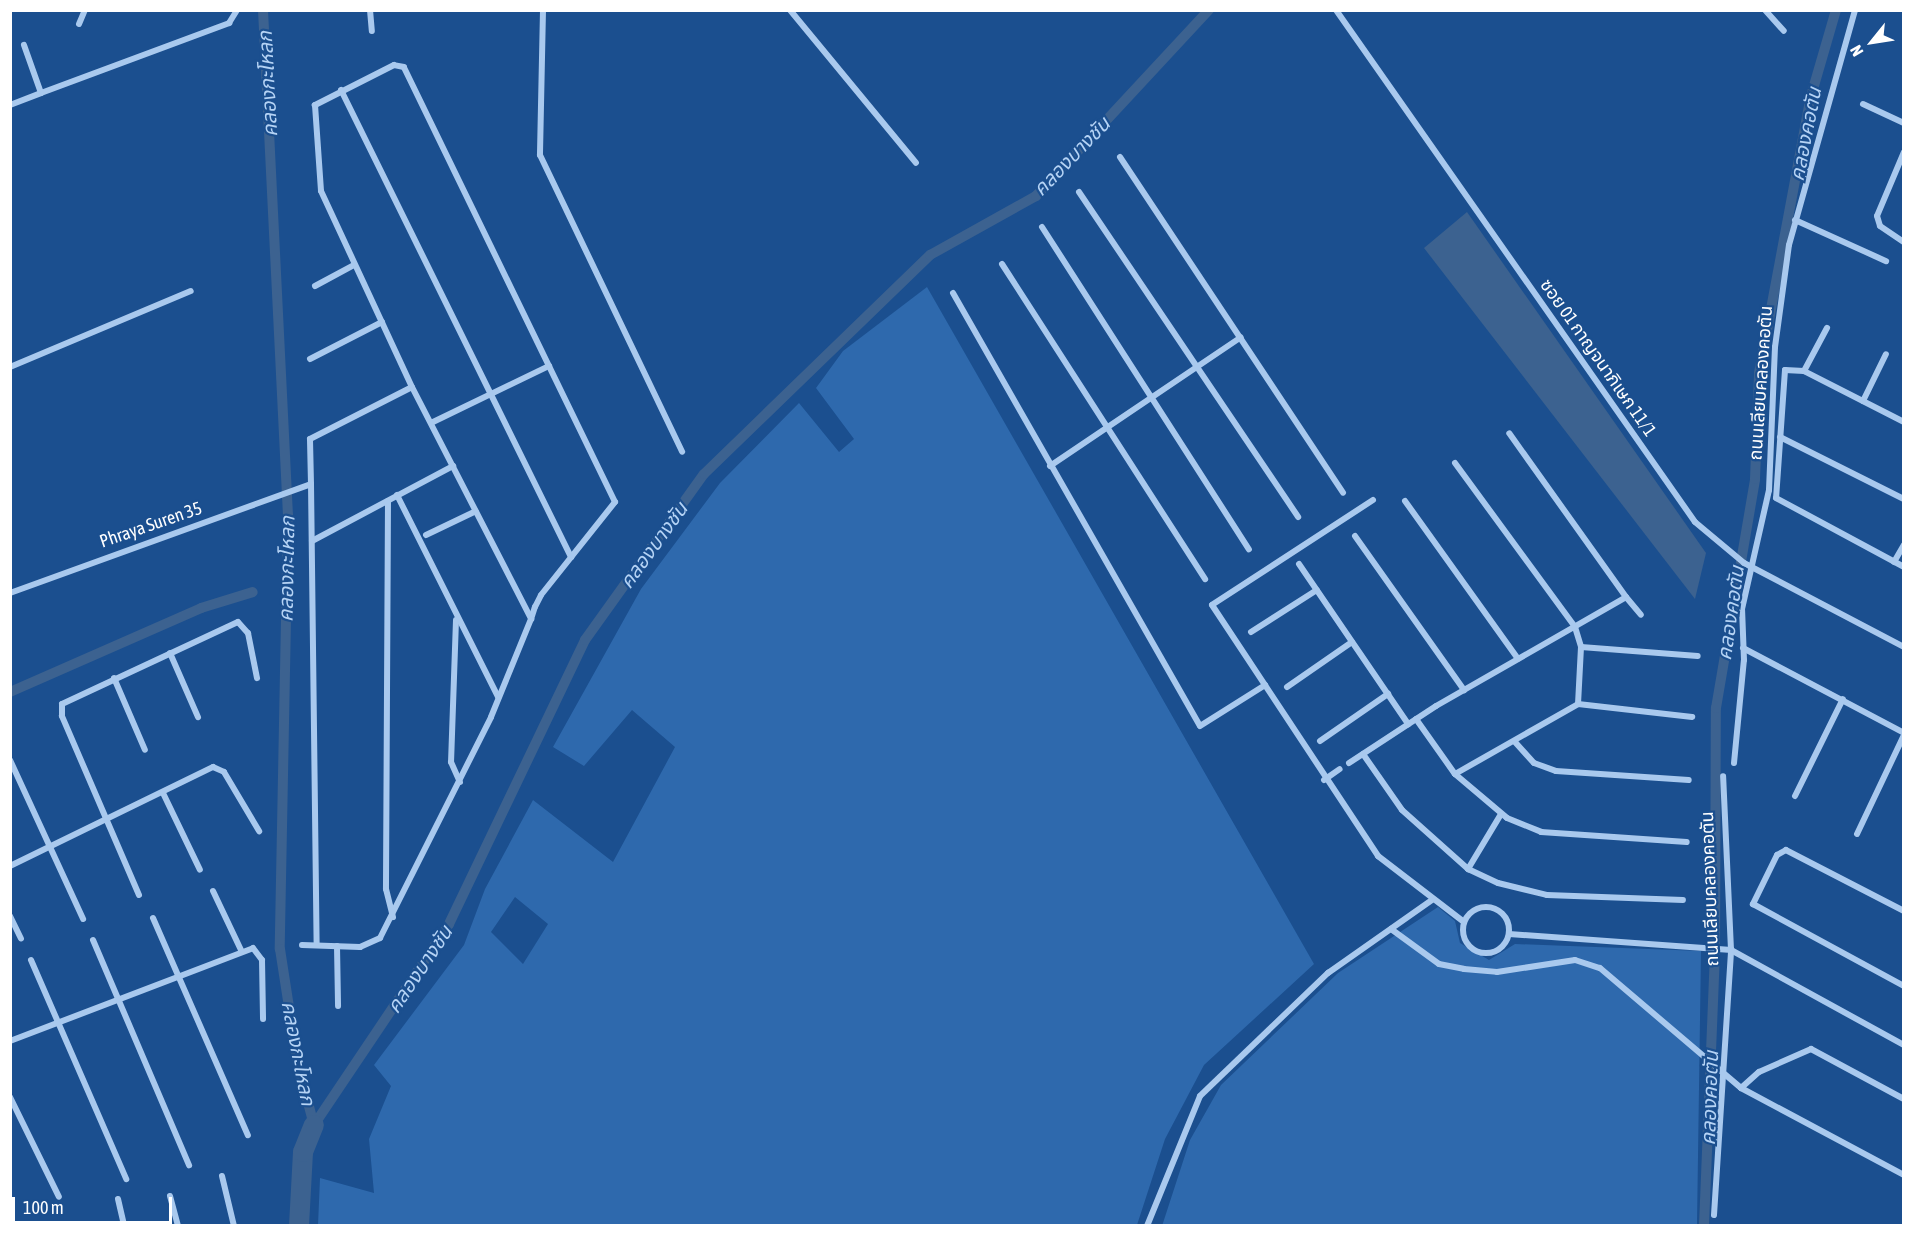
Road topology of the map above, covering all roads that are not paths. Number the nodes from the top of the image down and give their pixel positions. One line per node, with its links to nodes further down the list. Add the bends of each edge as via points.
1 (85, 10): 9 (street)
2 (237, 10): 14 (street, via 229,23)
3 (370, 10): 10 (street)
4 (543, 10): 49 (street, via 540,155)
5 (790, 10): 20 (street)
6 (1336, 10): 70 (street, ซอย 01 กาญจนาภิเษก 11/1, via 1674,494 1730,554)
7 (1765, 10): 11 (street)
8 (1855, 10): 22 (street, ถนนเลียบคลองคอตัน)
9 (79, 24)
10 (372, 31)
11 (1784, 31)
12 (24, 45): 14 (street)
13 (341, 90): 27 (street, via 315,105 318,166 321,191); 36 (street, via 394,65 404,67); 41 (street)
14 (41, 93): 16 (street)
15 (1863, 104): 17 (street)
16 (10, 105)
17 (1904, 123)
18 (1904, 152): 24 (street, via 1877,216 1880,226)
19 (1120, 158): 33 (street)
20 (916, 163)
21 (1079, 192): 38 (street)
22 (1795, 220): 25 (street); 70 (street, ถนนเลียบคลองคอตัน, via 1775,347 1769,490)
23 (1042, 227): 42 (street)
24 (1904, 242)
25 (1886, 261)
26 (1002, 264): 46 (street)
27 (354, 265): 28 (street); 31 (street)
28 (315, 286)
29 (192, 291): 37 (street)
30 (952, 293): 51 (street)
31 (382, 322): 35 (street); 40 (street)
32 (1827, 328): 39 (street)
33 (1241, 337): 38 (street); 54 (street)
34 (1886, 354): 43 (street)
35 (310, 359)
36 (549, 366): 41 (street); 67 (street, via 615,502)
37 (10, 367)
38 (1197, 368): 42 (street); 61 (street)
39 (1804, 371): 43 (street); 48 (street, via 1785,370)
40 (412, 387): 44 (street); 53 (street, via 310,439)
41 (491, 395): 44 (street); 67 (street)
42 (1152, 399): 46 (street); 66 (street)
43 (1863, 401): 45 (street)
44 (433, 422): 52 (street)
45 (1904, 422)
46 (1108, 428): 51 (street); 72 (street)
47 (1509, 433): 75 (street)
48 (1780, 437): 56 (street); 68 (street, via 1777,500)
49 (682, 452)
50 (1455, 463): 79 (street)
51 (1050, 465): 90 (street, via 1200,726)
52 (453, 466): 55 (street); 60 (street)
53 (311, 484): 64 (street); 74 (street, Phraya Suren 35)
54 (1343, 493)
55 (397, 495): 58 (street); 77 (street)
56 (1904, 499)
57 (1373, 500): 90 (street, via 1212,605)
58 (388, 501): 64 (street); 132 (street, via 386,889)
59 (1405, 501): 87 (street)
60 (476, 511): 62 (street); 78 (street)
61 (1298, 517)
62 (426, 535)
63 (1355, 536): 92 (street)
64 (312, 541): 141 (street)
65 (1904, 546): 68 (street)
66 (1249, 549)
67 (571, 557): 78 (street, via 541,595)
68 (1894, 562): 71 (street)
69 (1299, 564): 73 (street)
70 (1747, 565): 82 (street, ซอย 01 กาญจนาภิเษก 11/1); 84 (street, ถนนเลียบคลองคอตัน)
71 (1904, 567)
72 (1204, 579)
73 (1317, 591): 80 (street); 81 (street)
74 (10, 593)
75 (1626, 597): 76 (street); 79 (street)
76 (1641, 615)
77 (456, 618): 94 (street); 114 (street, via 451,762)
78 (531, 620): 94 (street)
79 (1575, 627): 83 (street); 87 (street)
80 (1251, 632)
81 (1352, 642): 91 (street); 93 (street)
82 (1904, 647)
83 (1581, 648): 86 (street); 96 (street)
84 (1743, 648): 95 (street); 108 (street, ถนนเลียบคลองคอตัน)
85 (170, 653): 88 (street); 89 (street, via 241,623); 97 (street)
86 (1698, 656)
87 (1518, 659): 92 (street)
88 (114, 678): 104 (street); 118 (street, via 68,699 60,712)
89 (258, 678)
90 (1265, 685): 112 (street)
91 (1287, 687)
92 (1464, 690): 99 (street)
93 (1388, 694): 100 (street); 102 (street)
94 (498, 697): 114 (street)
95 (1843, 699): 101 (street); 116 (street)
96 (1578, 704): 98 (street); 103 (street)
97 (198, 717)
98 (1692, 717)
99 (1416, 719): 100 (street); 110 (street)
100 (1408, 724): 105 (street)
101 (1904, 734): 120 (street)
102 (1320, 741)
103 (1515, 742): 110 (street); 113 (street, via 1534,763 1557,771)
104 (145, 750)
105 (1363, 754): 107 (street); 124 (street, via 1402,810)
106 (10, 760): 122 (street)
107 (1349, 763)
108 (1734, 763)
109 (1340, 769): 112 (street)
110 (1455, 774): 117 (street)
111 (1723, 776): 144 (street, ถนนเลียบคลองคอตัน)
112 (1324, 780): 128 (street, via 1378,856)
113 (1689, 780)
114 (460, 782): 132 (street)
115 (163, 793): 118 (street); 119 (street, via 194,771 219,768); 125 (street)
116 (1795, 796)
117 (1501, 814): 121 (street, via 1541,832); 124 (street)
118 (108, 822): 122 (street); 127 (street)
119 (259, 831)
120 (1857, 834)
121 (1688, 842)
122 (50, 850): 123 (street); 134 (street)
123 (10, 866)
124 (1468, 869): 129 (street, via 1548,895)
125 (200, 870)
126 (213, 891): 143 (street)
127 (140, 896)
128 (1432, 900): 135 (street); 136 (street)
129 (1683, 900)
130 (1904, 911): 147 (street, via 1786,850 1777,855 1753,902 1761,911)
131 (10, 916): 138 (street)
132 (393, 917): 142 (street, via 374,943)
133 (153, 918): 146 (street)
134 (83, 919)
135 (1464, 922): 137 (street, via 1478,908 1497,909); 137 (street, via 1470,946 1480,953 1493,952)
136 (1391, 929): 154 (street, via 1430,959 1464,969 1497,972 1575,960 1600,968 1701,1058); 170 (street, via 1328,973 1200,1096)
137 (1509, 934): 144 (street)
138 (21, 939)
139 (93, 940): 148 (street)
140 (302, 945): 141 (street)
141 (317, 945): 142 (street)
142 (337, 946): 149 (street)
143 (241, 950): 146 (street); 150 (street, via 261,954)
144 (1728, 950): 153 (street); 154 (street, ถนนเลียบคลองคอตัน)
145 (31, 960): 151 (street)
146 (177, 976): 148 (street); 158 (street)
147 (1904, 986)
148 (117, 998): 151 (street); 159 (street)
149 (338, 1006)
150 (263, 1019)
151 (55, 1023): 152 (street); 162 (street)
152 (10, 1041)
153 (1904, 1045)
154 (1722, 1070): 155 (street); 166 (street, ถนนเลียบคลองคอตัน)
155 (1740, 1088): 157 (street, via 1759,1072 1811,1048); 160 (street)
156 (10, 1097): 164 (street)
157 (1904, 1099)
158 (248, 1135)
159 (189, 1165)
160 (1904, 1175)
161 (222, 1176): 169 (street)
162 (126, 1179)
163 (170, 1196): 168 (street)
164 (59, 1197)
165 (118, 1199): 167 (street)
166 (1714, 1215)
167 (124, 1226)
168 (178, 1226)
169 (234, 1226)
170 (1147, 1226)

